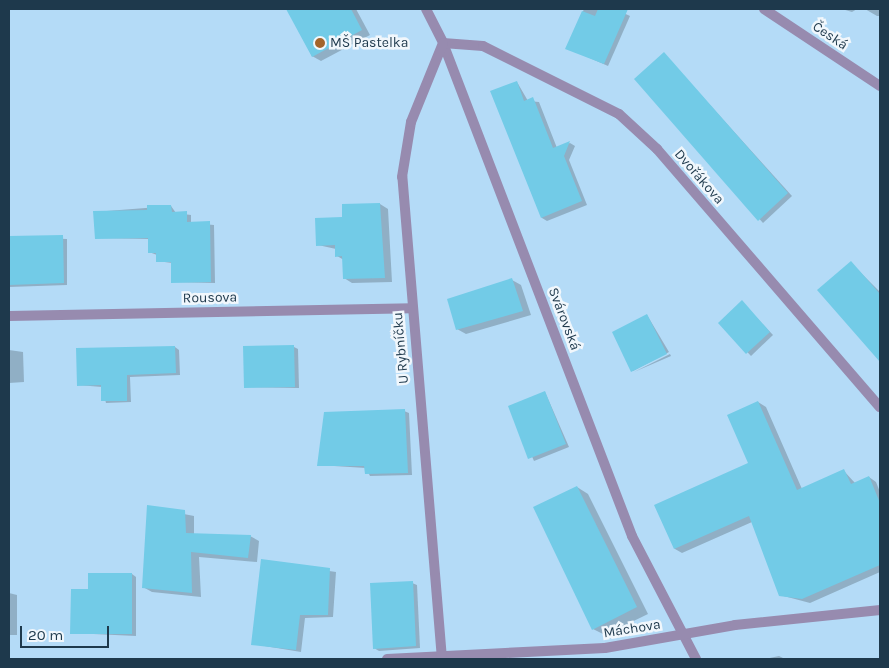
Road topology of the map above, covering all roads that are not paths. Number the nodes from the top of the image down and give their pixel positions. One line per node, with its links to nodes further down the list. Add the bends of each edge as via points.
1 (426, 9): 3 (street, Svárovská)
2 (764, 9): 4 (street, Česká)
3 (443, 43): 5 (street, U Rybníčku, via 410,122 402,177); 7 (street, Dvořákova, via 483,46 619,114 656,149); 9 (street, Svárovská, via 632,536)
4 (880, 86)
5 (412, 308): 6 (street, Rousova); 10 (street, U Rybníčku)
6 (9, 316)
7 (880, 407)
8 (880, 610): 9 (street, Máchova)
9 (684, 635): 10 (street, Máchova, via 605,648); 12 (street, Svárovská)
10 (442, 658): 11 (street, Máchova)
11 (387, 659)
12 (696, 659)

